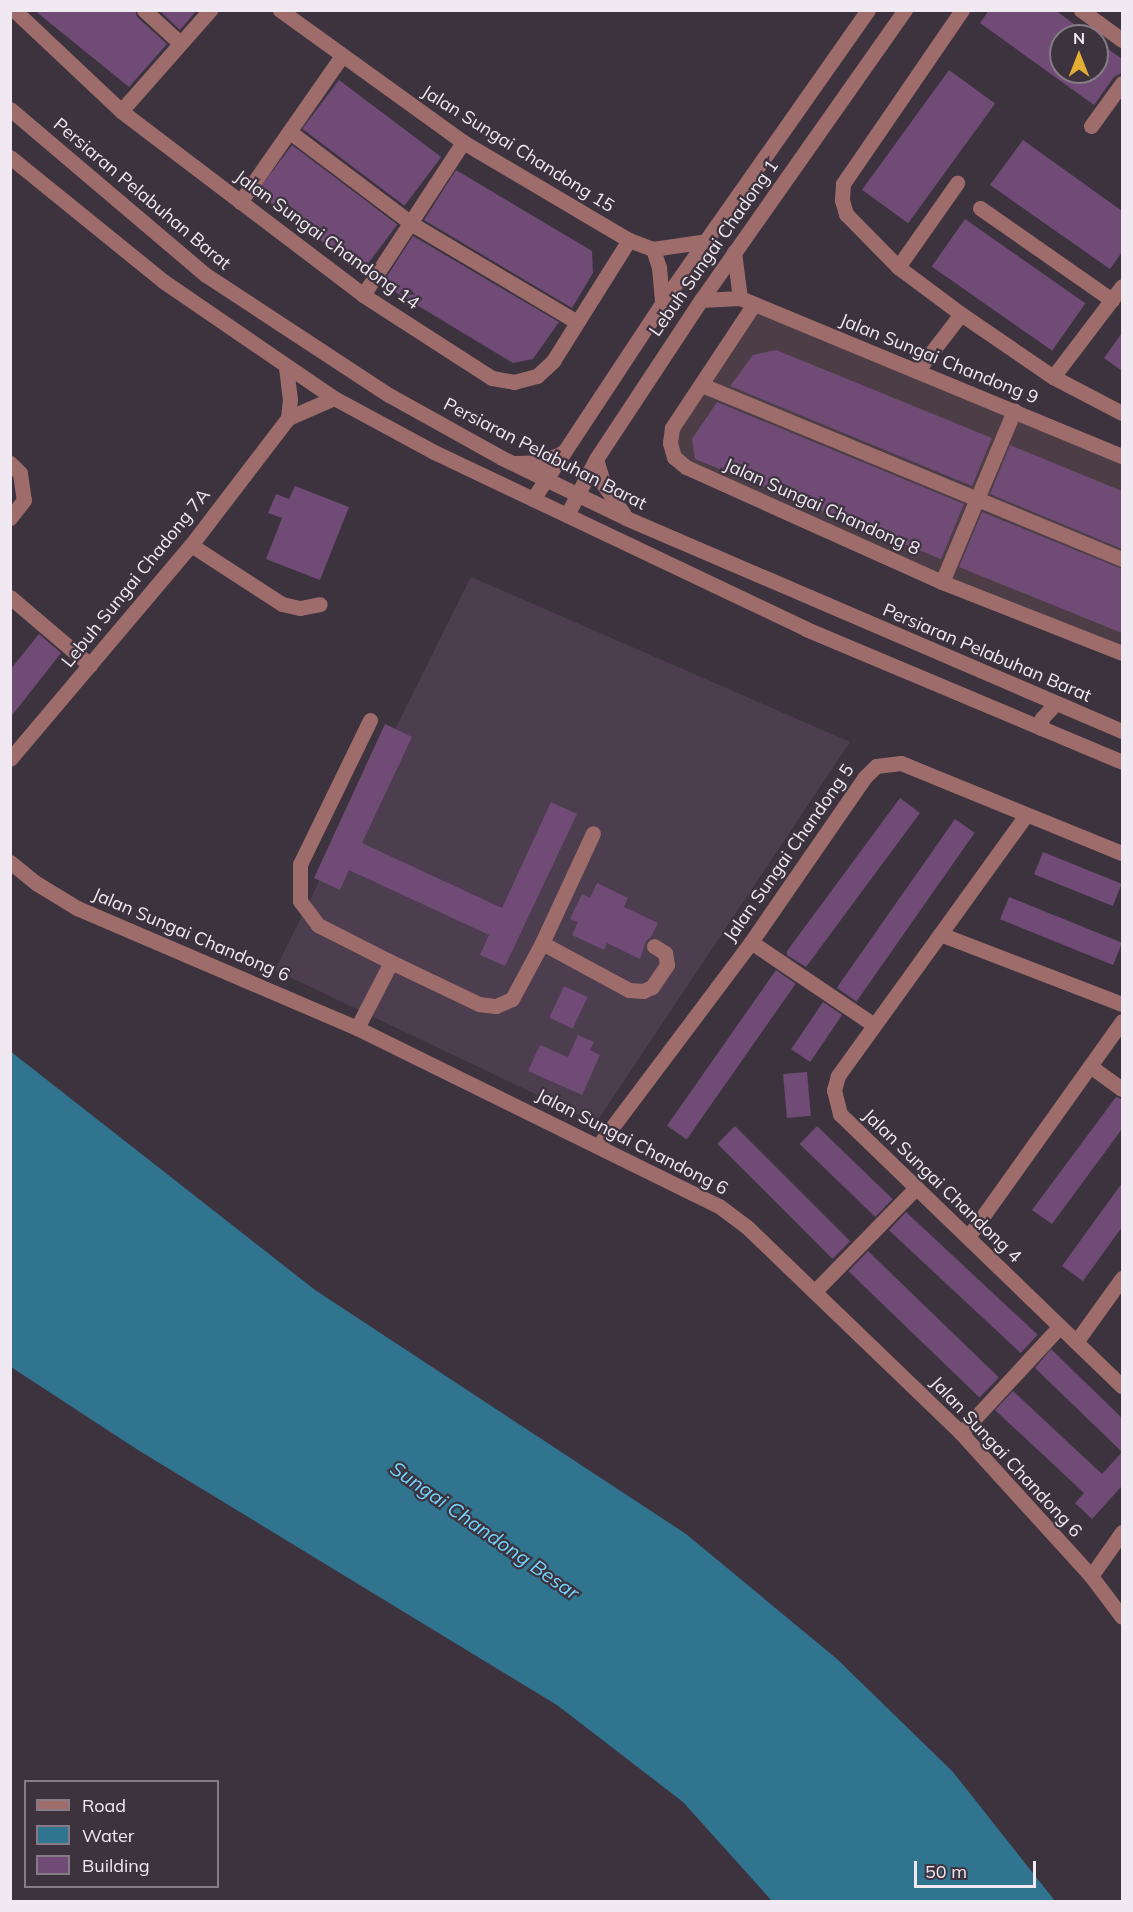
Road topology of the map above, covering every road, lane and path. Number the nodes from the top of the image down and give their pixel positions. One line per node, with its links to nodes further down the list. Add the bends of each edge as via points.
1 (14, 10): 14 (street, Jalan Sungai Chandong 14)
2 (144, 10): 10 (street)
3 (210, 10): 10 (street)
4 (280, 10): 11 (street, Jalan Sungai Chandong 15)
5 (868, 10): 24 (street, Lebuh Sungai Chadong 1)
6 (905, 10): 26 (street, Lebuh Sungai Chadong 1)
7 (962, 10): 27 (street, via 843,184 846,214)
8 (1081, 10): 9 (street)
9 (1122, 40)
10 (180, 43): 14 (street)
11 (342, 57): 16 (street); 17 (street, Jalan Sungai Chandong 15)
12 (1122, 82): 15 (street)
13 (10, 110): 46 (street, Persiaran Pelabuhan Barat, via 206,275 389,395)
14 (121, 111): 20 (street, Jalan Sungai Chandong 14)
15 (1091, 126)
16 (290, 132): 20 (street); 22 (street)
17 (463, 142): 22 (street); 23 (street, Jalan Sungai Chandong 15)
18 (10, 157): 36 (street, via 163,281)
19 (957, 183): 27 (street)
20 (240, 202): 29 (street, Jalan Sungai Chandong 14)
21 (980, 207): 31 (street)
22 (412, 224): 29 (street); 35 (street)
23 (629, 240): 25 (street, Jalan Sungai Chandong 15); 35 (street, Jalan Sungai Chandong 14)
24 (706, 241): 25 (street, Jalan Sungai Chandong 15); 33 (street, Lebuh Sungai Chadong 1)
25 (653, 249): 33 (street)
26 (734, 252): 30 (street, Lebuh Sungai Chadong 1); 32 (street)
27 (898, 267): 34 (street)
28 (1122, 286): 31 (street)
29 (363, 295): 35 (street, Jalan Sungai Chandong 14, via 492,378 514,382 537,376 553,361)
30 (701, 300): 32 (street, Jalan Sungai Chandong 9); 47 (street, Lebuh Sungai Chadong 1)
31 (1112, 300): 38 (street)
32 (747, 301): 37 (street, Jalan Sungai Chandong 9); 39 (street, Jalan Sungai Chandong 8)
33 (662, 303): 44 (street, Lebuh Sungai Chadong 1)
34 (961, 314): 37 (street); 38 (street)
35 (577, 322)
36 (286, 367): 40 (street); 43 (street)
37 (917, 371): 41 (street, Jalan Sungai Chandong 9)
38 (1053, 377): 42 (street)
39 (702, 384): 51 (street); 58 (street, Jalan Sungai Chandong 8, via 672,428 670,443 674,457 686,467)
40 (334, 398): 43 (street); 52 (street, via 434,452)
41 (1014, 411): 45 (street, Jalan Sungai Chandong 9); 51 (street)
42 (1122, 413)
43 (288, 418): 56 (street, Lebuh Sungai Chadong 7A)
44 (564, 452): 46 (street, via 521,465); 49 (street, Lebuh Sungai Chadong 1)
45 (1122, 456)
46 (502, 458): 49 (street, Persiaran Pelabuhan Barat)
47 (596, 459): 50 (street, Lebuh Sungai Chadong 1); 55 (street, via 604,485)
48 (10, 463): 54 (street, via 20,473 24,500)
49 (546, 479): 50 (street, Persiaran Pelabuhan Barat); 52 (street, Lebuh Sungai Chadong 1)
50 (579, 495): 53 (street, Lebuh Sungai Chadong 1); 55 (street, Persiaran Pelabuhan Barat)
51 (977, 498): 57 (street); 58 (street)
52 (534, 499): 53 (street)
53 (567, 515): 65 (street, via 806,629)
54 (10, 518)
55 (626, 518): 63 (street, Persiaran Pelabuhan Barat)
56 (191, 545): 60 (street, via 282,604 300,608); 62 (street, Lebuh Sungai Chadong 7A)
57 (1122, 559)
58 (942, 582): 61 (street, Jalan Sungai Chandong 8)
59 (10, 597): 62 (street)
60 (320, 604)
61 (1122, 653)
62 (90, 665): 67 (street, Lebuh Sungai Chadong 7A)
63 (1055, 704): 65 (street, via 1042,718); 66 (street, Persiaran Pelabuhan Barat)
64 (370, 720): 77 (street, via 300,864 300,901 318,925)
65 (1041, 729): 68 (street)
66 (1122, 731)
67 (10, 759)
68 (1122, 762)
69 (1026, 815): 71 (street, Jalan Sungai Chandong 5); 73 (street, Jalan Sungai Chandong 4); 74 (street, Jalan Sungai Chandong 5, via 901,763 876,766)
70 (593, 833): 75 (street)
71 (1122, 853)
72 (10, 862): 81 (street, Jalan Sungai Chandong 6, via 77,908)
73 (940, 934): 78 (street); 80 (street, Jalan Sungai Chandong 4)
74 (751, 942): 80 (street); 84 (street, Jalan Sungai Chandong 5)
75 (542, 943): 76 (street, via 629,990 643,991 652,987 667,965 665,953); 77 (street, via 512,999 496,1006 479,1004)
76 (654, 946)
77 (391, 962): 81 (street)
78 (1122, 1004)
79 (1122, 1021): 82 (street)
80 (874, 1024): 85 (street, Jalan Sungai Chandong 4, via 838,1076 834,1090 840,1114)
81 (357, 1028): 84 (street, Jalan Sungai Chandong 6)
82 (1090, 1066): 83 (street); 86 (street)
83 (1122, 1089)
84 (598, 1146): 88 (street, Jalan Sungai Chandong 6, via 719,1206)
85 (916, 1188): 86 (street, Jalan Sungai Chandong 4); 88 (street)
86 (968, 1237): 89 (street, Jalan Sungai Chandong 4)
87 (1122, 1278): 90 (street)
88 (815, 1291): 92 (street, Jalan Sungai Chandong 6)
89 (1059, 1327): 90 (street, Jalan Sungai Chandong 4); 92 (street)
90 (1077, 1342): 91 (street, Jalan Sungai Chandong 4)
91 (1122, 1386)
92 (961, 1433): 94 (street, Jalan Sungai Chandong 6)
93 (1122, 1532): 94 (street)
94 (1091, 1576): 95 (street, Jalan Sungai Chandong 6)
95 (1122, 1617)

